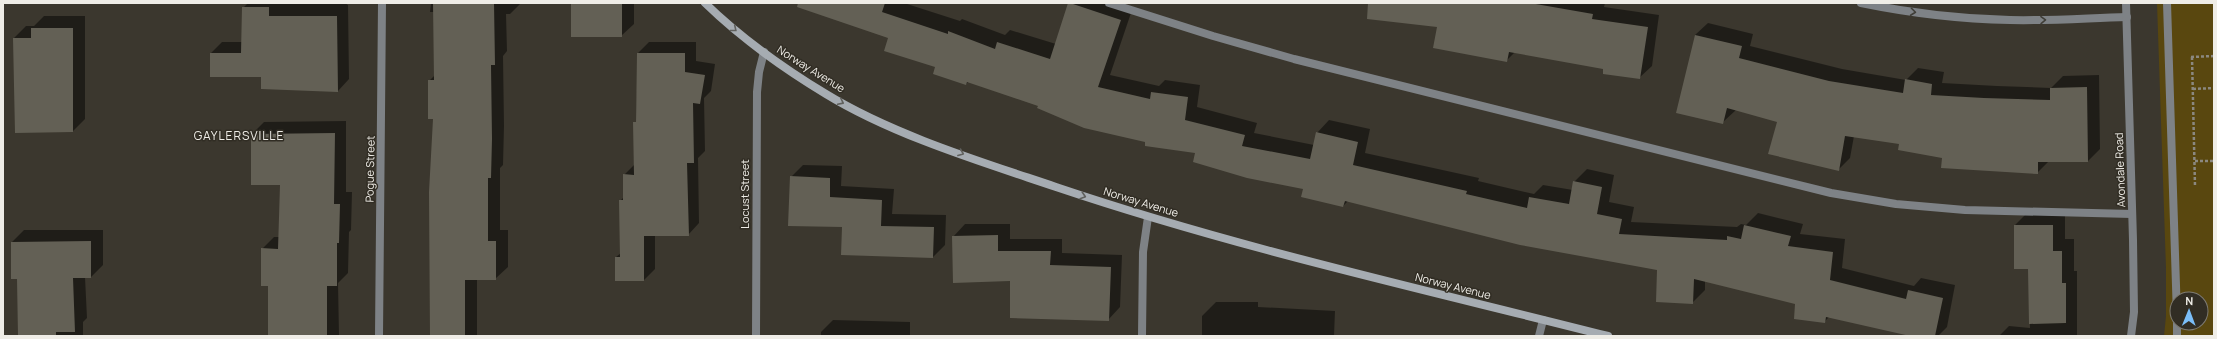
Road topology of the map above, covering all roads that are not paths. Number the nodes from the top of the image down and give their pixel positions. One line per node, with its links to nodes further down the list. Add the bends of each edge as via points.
1 (382, 3): 13 (street, Pogue Street)
2 (705, 3): 8 (street, Norway Avenue, one-way to 8)
3 (1109, 3): 9 (street, via 1294,59 1830,192 1896,204 1965,210)
4 (1861, 3): 7 (street, one-way to 7, via 1896,10 2011,20)
5 (2126, 3): 7 (street, Avondale Road)
6 (2167, 3): 11 (street)
7 (2127, 17): 9 (street, Avondale Road)
8 (764, 52): 10 (street, Norway Avenue, one-way to 10, via 827,95 898,130); 14 (street, Locust Street, via 757,92)
9 (2132, 214): 18 (street, Avondale Road, via 2134,312)
10 (1148, 217): 12 (street, Norway Avenue, via 1292,257); 15 (street, via 1143,252)
11 (2176, 291)
12 (1543, 320): 16 (street); 17 (street, Norway Avenue)
13 (379, 336)
14 (756, 336)
15 (1142, 336)
16 (1540, 336)
17 (1608, 336)
18 (2131, 336)

